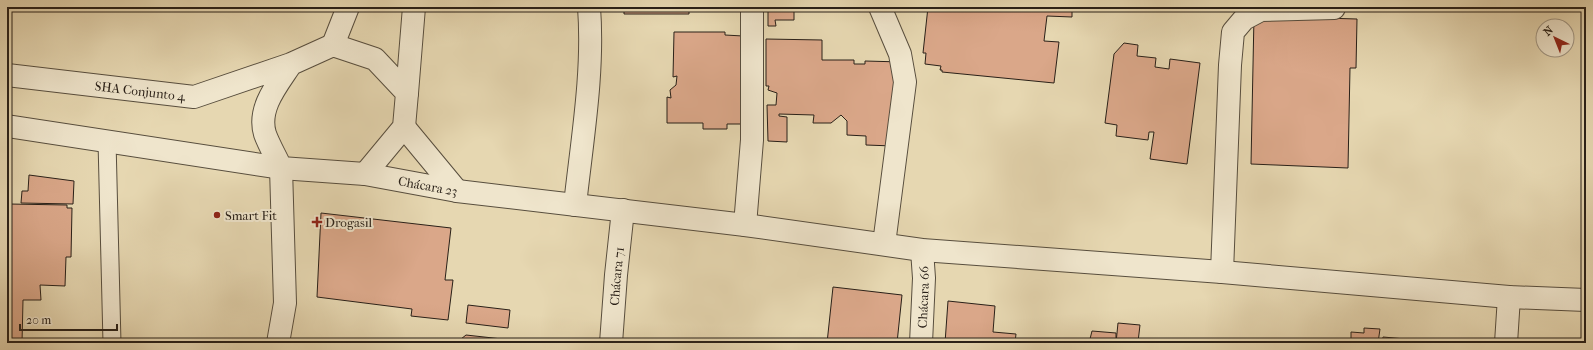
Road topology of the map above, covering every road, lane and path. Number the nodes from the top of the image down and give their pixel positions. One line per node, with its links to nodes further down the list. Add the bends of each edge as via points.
1 (348, 7): 7 (street)
2 (414, 7): 10 (street)
3 (589, 7): 17 (street, via 591,28 587,89)
4 (752, 7): 19 (street, via 752,140)
5 (880, 7): 20 (street, via 900,54 906,82)
6 (1334, 8): 22 (street, via 1261,10 1244,19 1233,32)
7 (333, 45): 8 (street); 10 (street, via 375,59)
8 (291, 64): 9 (street, SHA Conjunto 4, via 194,97); 14 (street, via 267,102 263,116 265,133)
9 (7, 75)
10 (407, 93): 12 (street)
11 (7, 126): 13 (street)
12 (404, 127): 15 (street); 16 (street, Chácara 23)
13 (107, 141): 14 (street); 25 (lane)
14 (281, 168): 15 (street); 26 (street, via 285,303)
15 (365, 174): 16 (street, Chácara 23)
16 (456, 191): 17 (street)
17 (575, 205): 18 (street)
18 (623, 210): 19 (street); 27 (street, Chácara 71)
19 (745, 225): 20 (street)
20 (884, 244): 21 (street)
21 (922, 250): 22 (street); 28 (street, Chácara 66)
22 (1222, 272): 23 (street)
23 (1509, 297): 24 (street); 29 (street)
24 (1586, 300)
25 (112, 343)
26 (278, 343)
27 (611, 343)
28 (922, 343)
29 (1506, 343)

